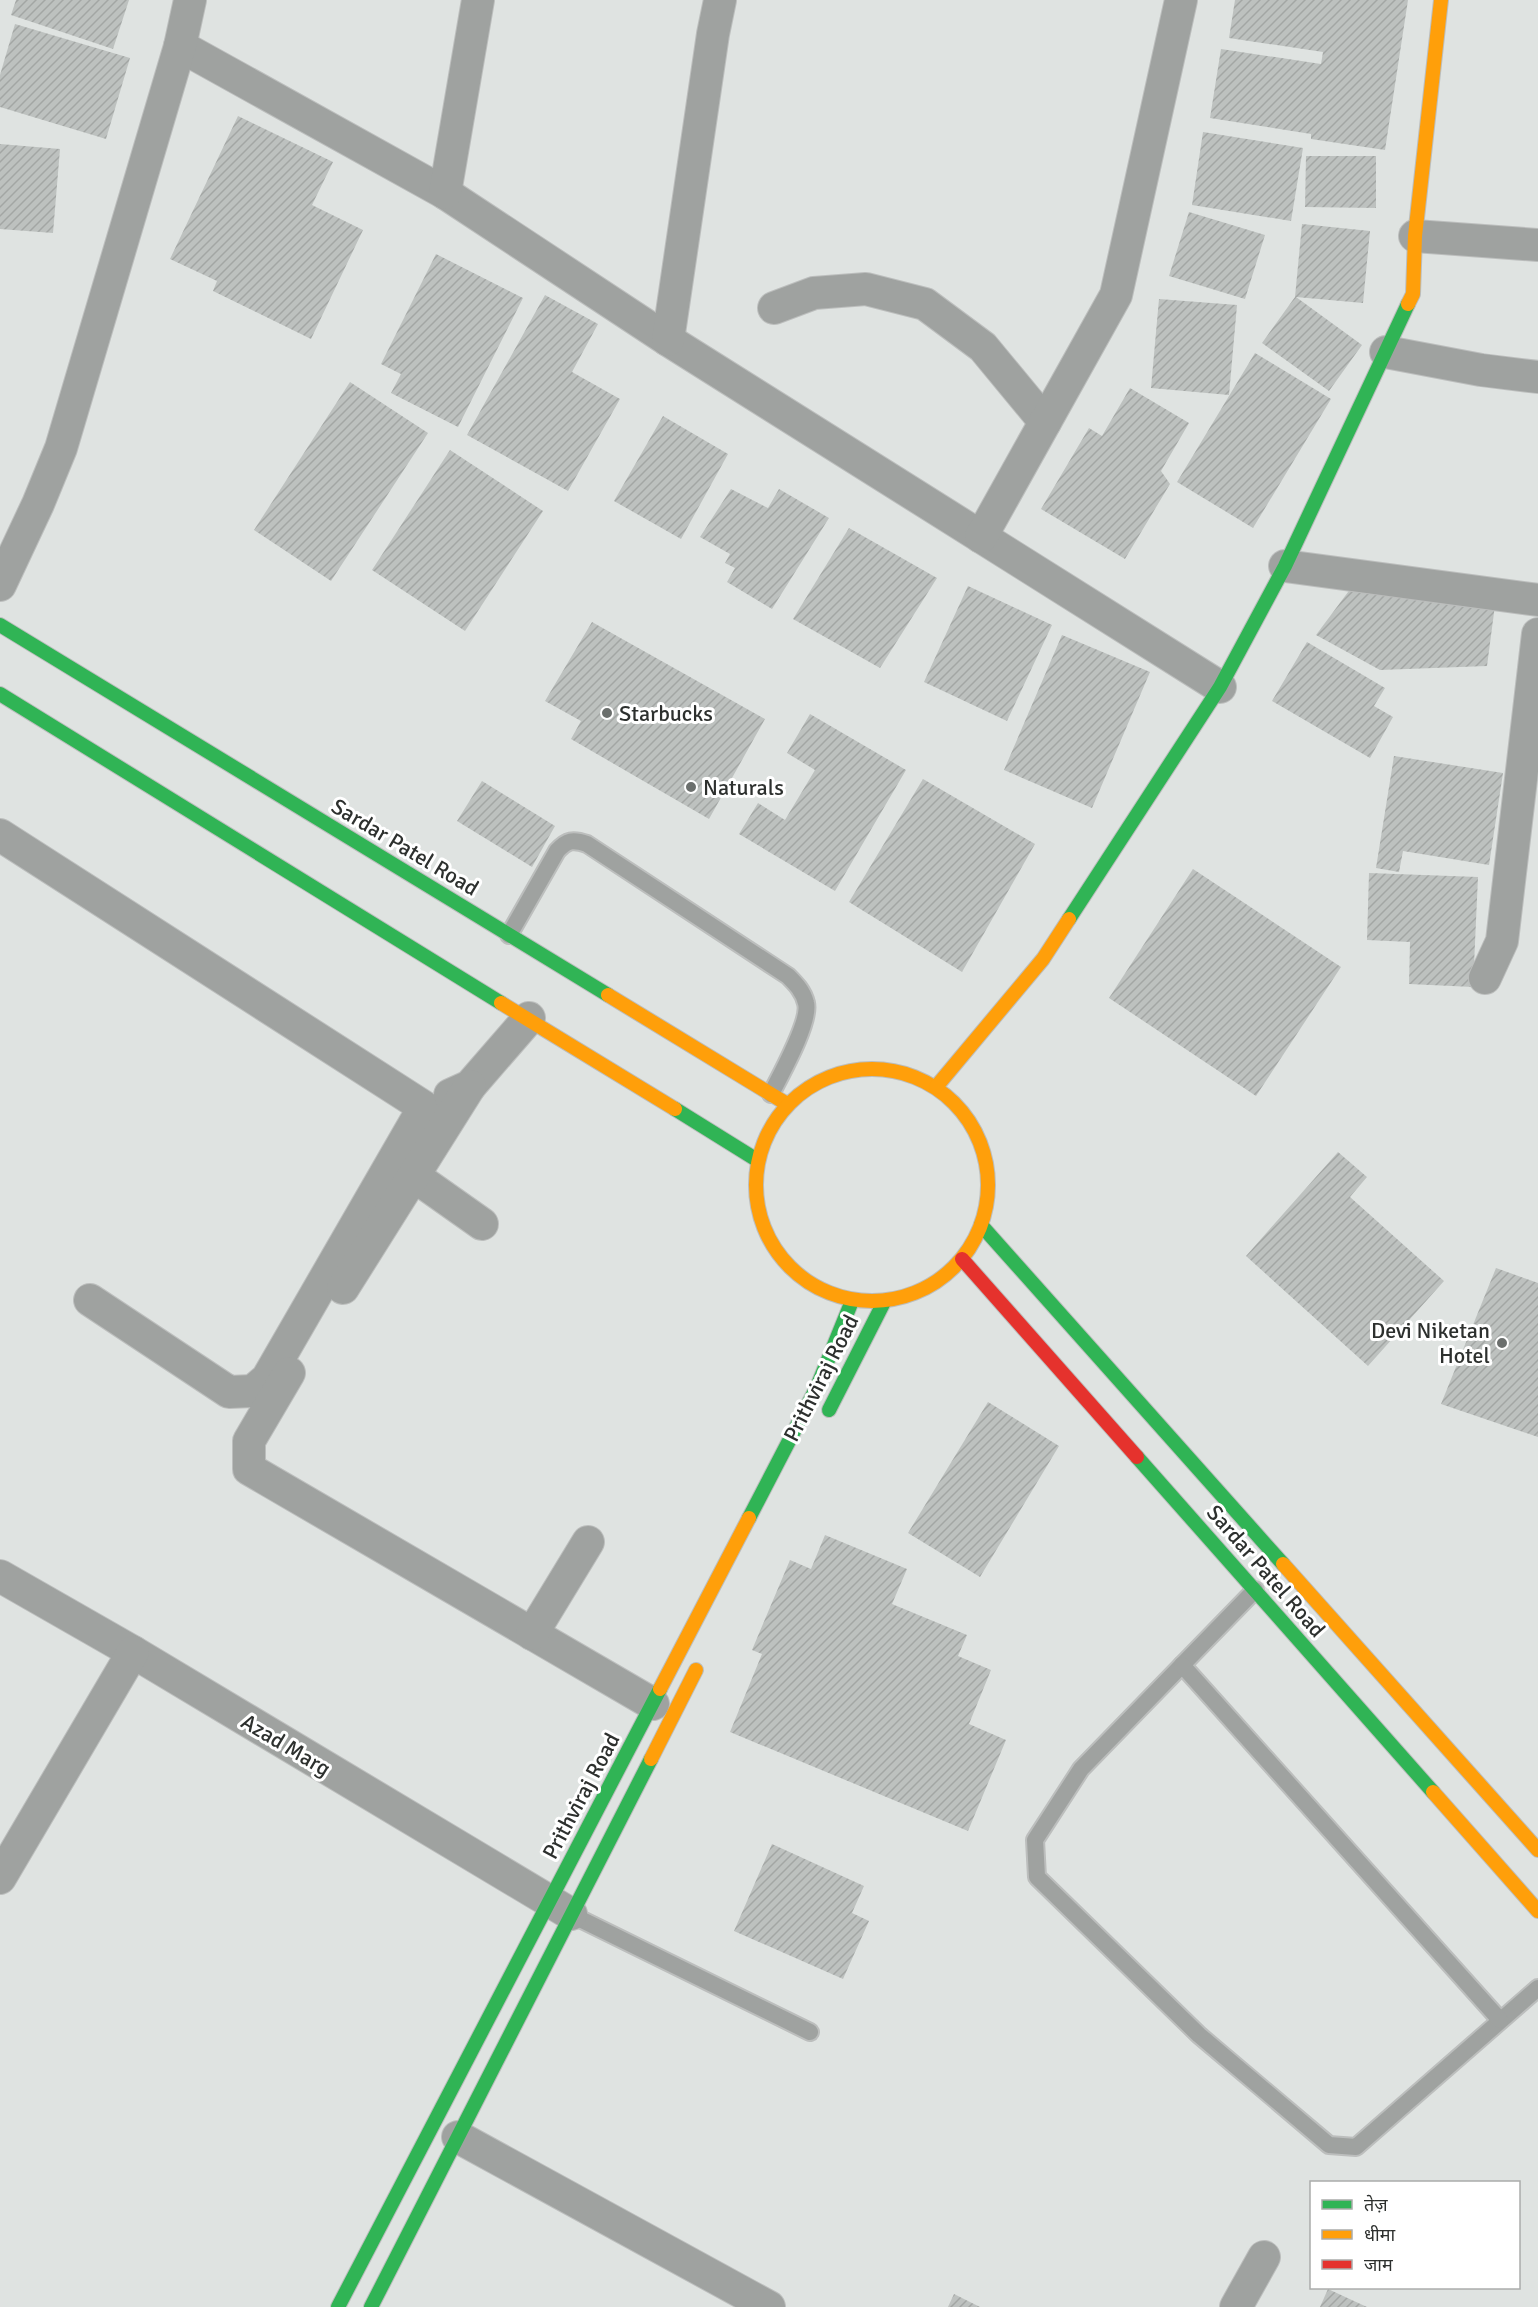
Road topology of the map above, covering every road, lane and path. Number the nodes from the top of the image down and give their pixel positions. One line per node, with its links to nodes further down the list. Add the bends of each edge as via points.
1 (190, 0): 6 (street)
2 (478, 0): 7 (street)
3 (720, 0): 11 (street)
4 (1181, 0): 14 (street, via 1116,295)
5 (1441, 0): 8 (street)
6 (180, 46): 7 (street); 17 (street, via 61,448)
7 (444, 193): 11 (street)
8 (1415, 236): 9 (street); 12 (street, via 1413,294)
9 (1538, 245)
10 (774, 308): 14 (street, via 814,293 866,290 925,304 983,347)
11 (668, 340): 15 (street)
12 (1386, 352): 13 (street); 16 (street)
13 (1538, 377)
14 (1045, 422): 15 (street)
15 (981, 537): 21 (street)
16 (1285, 566): 18 (street); 21 (street)
17 (0, 585)
18 (1538, 600)
19 (0, 626): 24 (street, Sardar Patel Road)
20 (1538, 634): 25 (street, via 1502,941)
21 (1220, 687): 28 (street, via 1043,959)
22 (0, 696): 26 (street)
23 (0, 835): 31 (street)
24 (509, 935): 29 (street, Sardar Patel Road); 29 (lane, via 557,851 574,840 587,844 788,976 801,990 807,1005 804,1023)
25 (1485, 978)
26 (529, 1018): 27 (street); 32 (street)
27 (470, 1086): 31 (street); 33 (street)
28 (936, 1087): 30 (street, via 906,1073 874,1068 842,1072 812,1084); 35 (street, via 964,1113 982,1148 988,1186)
29 (771, 1094): 30 (street, Sardar Patel Road)
30 (787, 1104): 32 (street)
31 (424, 1107): 37 (street, via 267,1379 253,1391 229,1392)
32 (757, 1160): 38 (street, via 757,1207 775,1251 809,1284)
33 (414, 1176): 34 (street); 44 (street, via 264,1412 249,1441 249,1469)
34 (482, 1224)
35 (981, 1225): 36 (street); 49 (street, Sardar Patel Road)
36 (963, 1259): 39 (street, via 927,1288); 43 (street, Sardar Patel Road)
37 (90, 1300)
38 (852, 1301): 39 (street); 48 (street, Prithviraj Road, via 817,1387)
39 (884, 1302): 40 (street, Prithviraj Road)
40 (824, 1418)
41 (588, 1542): 44 (street)
42 (0, 1576): 45 (street, Azad Marg)
43 (1255, 1590): 47 (lane); 52 (street, Sardar Patel Road)
44 (532, 1634): 48 (street)
45 (133, 1653): 50 (street); 51 (street, Azad Marg)
46 (701, 1661): 51 (street, Prithviraj Road)
47 (1182, 1665): 54 (lane); 54 (lane, via 1082,1769 1035,1840 1037,1877 1199,2035 1329,2145 1356,2147)
48 (653, 1704): 51 (street, Prithviraj Road)
49 (1538, 1850)
50 (0, 1878)
51 (560, 1909): 55 (lane); 56 (street, Prithviraj Road); 58 (street, Prithviraj Road)
52 (1538, 1911)
53 (1538, 1988): 54 (lane)
54 (1500, 2020)
55 (810, 2032)
56 (458, 2137): 59 (street, Prithviraj Road); 60 (street)
57 (1264, 2257): 61 (street)
58 (339, 2307)
59 (371, 2307)
60 (769, 2307)
61 (1236, 2307)

